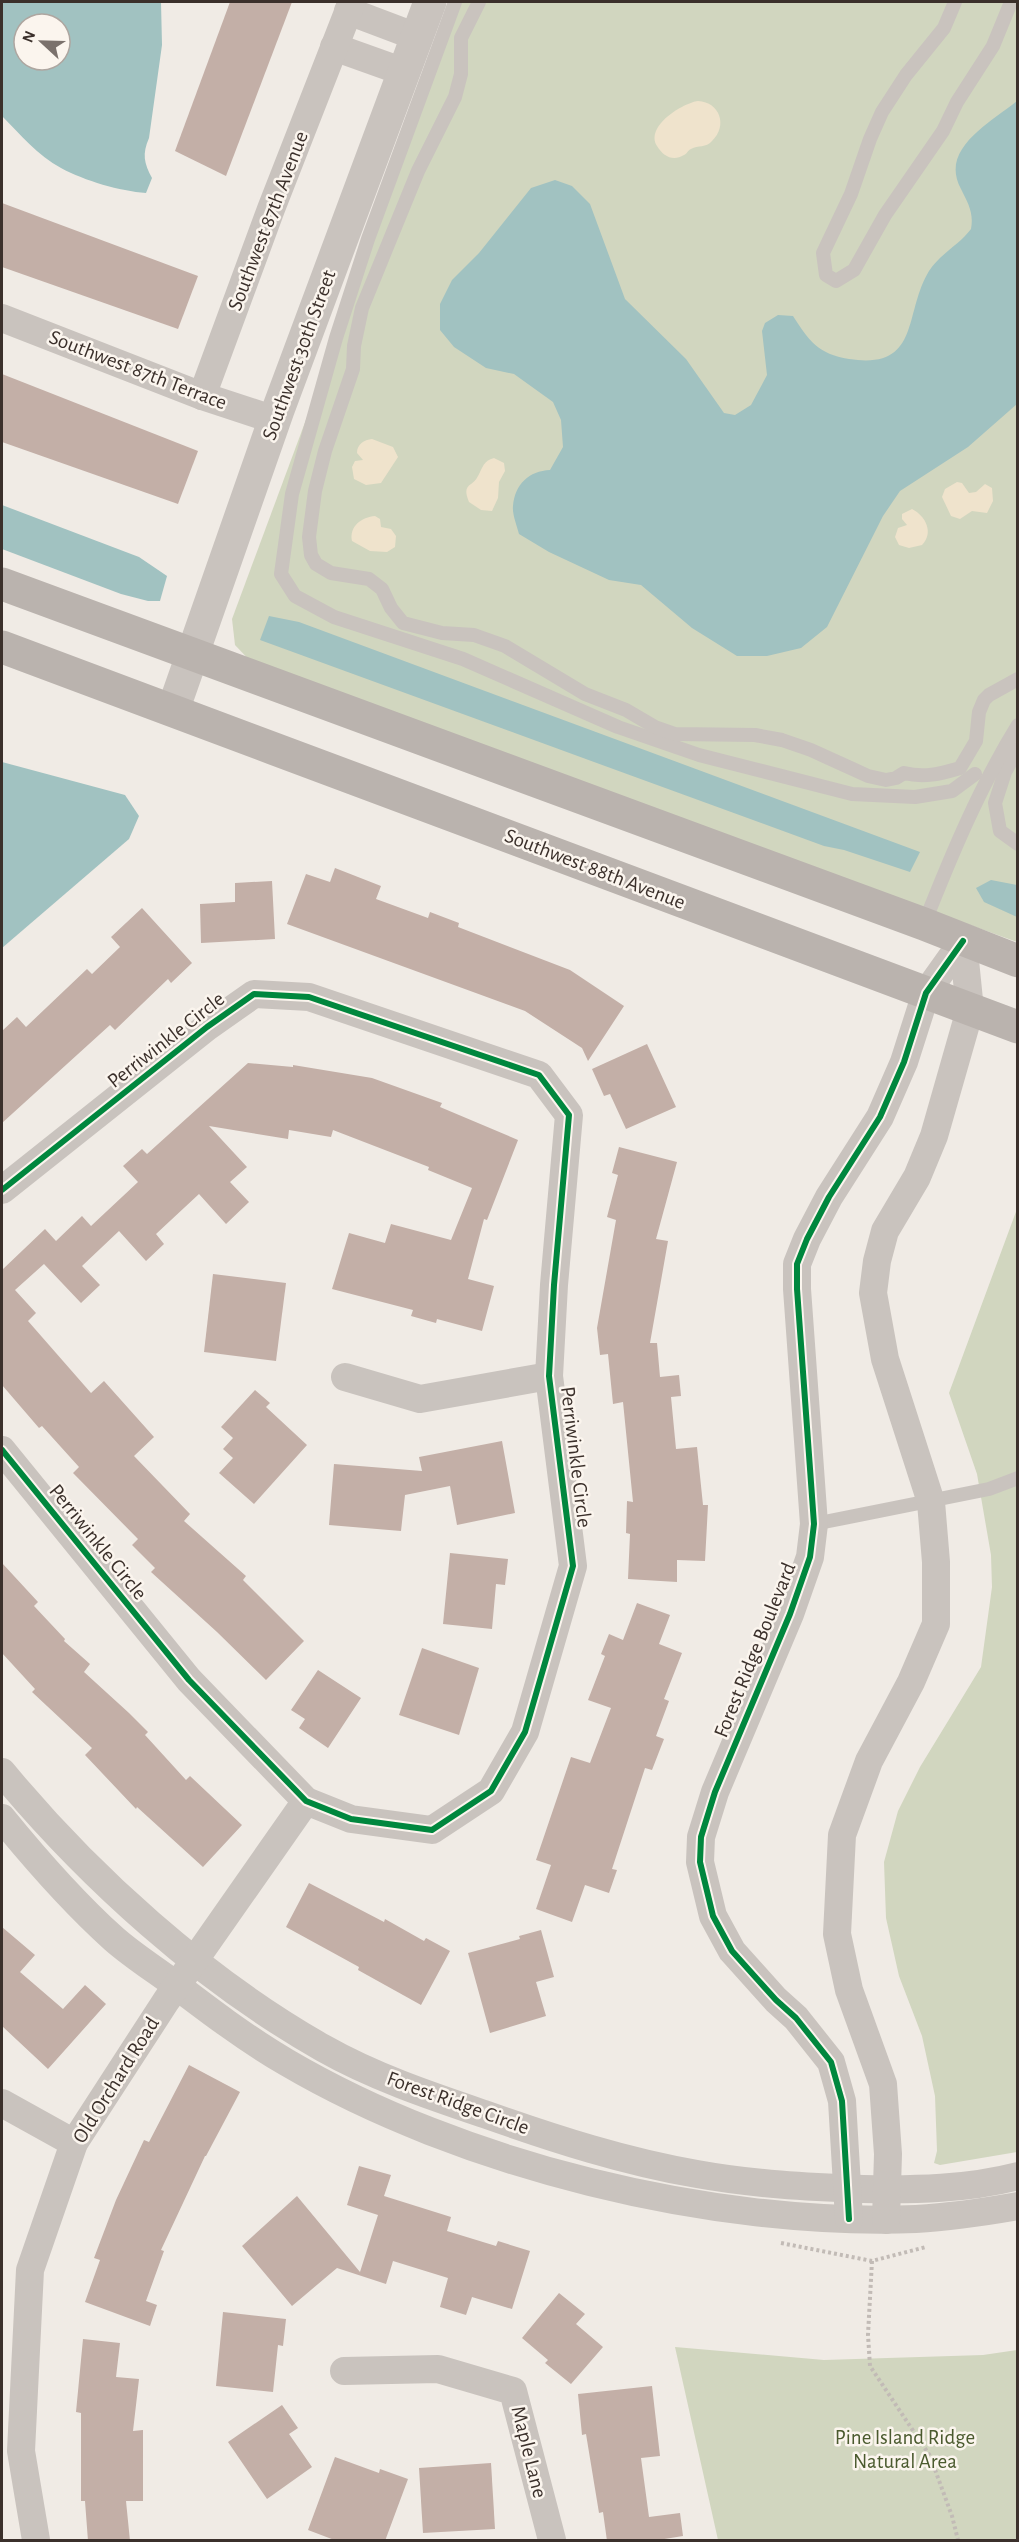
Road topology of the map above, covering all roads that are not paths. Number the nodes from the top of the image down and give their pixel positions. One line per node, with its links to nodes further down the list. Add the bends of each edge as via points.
1 (430, 2): 7 (street, Southwest 30th Street)
2 (455, 2): 20 (lane, via 368,238 292,494 281,574 295,596 334,617 463,659 618,727 699,755 801,782 852,794 915,797 952,791)
3 (479, 2): 16 (lane, via 461,39 461,74 455,97 418,171 363,308 353,369 315,491 309,537 316,564 331,573 369,579 382,589 403,623 442,633 474,635 505,646 585,694 626,710 655,727 675,734 755,735 782,740 886,780 904,772 920,777 960,768 976,741 984,700)
4 (955, 2): 5 (lane, via 944,28 906,75 870,139 851,194 823,253 826,275 836,281 854,270 885,215 943,130 993,46)
5 (1011, 2)
6 (350, 6): 7 (street, Southwest 87th Avenue); 8 (street, Southwest 87th Avenue)
7 (417, 37): 9 (street, Southwest 30th Street)
8 (334, 47): 9 (street); 11 (street, Southwest 87th Avenue)
9 (404, 72): 12 (street, Southwest 30th Street)
10 (2, 318): 11 (street, Southwest 87th Terrace)
11 (202, 396): 12 (street, Southwest 87th Terrace)
12 (275, 420): 15 (street, Southwest 30th Street)
13 (2, 584): 15 (main road)
14 (2, 647): 17 (main road, Southwest 88th Avenue)
15 (192, 654): 17 (street, Southwest 30th Street); 22 (main road)
16 (1017, 679)
17 (173, 710): 25 (main road, Southwest 88th Avenue)
18 (1017, 725): 22 (lane, via 957,841)
19 (1017, 749): 21 (lane, via 995,803 1000,831)
20 (975, 774)
21 (1017, 844)
22 (924, 924): 23 (main road)
23 (963, 941): 24 (main road); 25 (street, Forest Ridge Boulevard); 26 (street)
24 (1017, 961)
25 (926, 993): 26 (main road, Southwest 88th Avenue); 34 (street, Forest Ridge Boulevard, via 880,1117 829,1197 797,1264)
26 (970, 1010): 27 (main road, Southwest 88th Avenue); 33 (street, via 934,1136 917,1177 885,1231 873,1293 885,1359)
27 (1017, 1027)
28 (2, 1190): 29 (street, Perriwinkle Circle, via 254,994 309,997 331,1004 539,1075 569,1115)
29 (549, 1376): 30 (street, via 420,1399); 36 (street, Perriwinkle Circle, via 573,1566 525,1732 491,1791 432,1830 351,1819)
30 (345, 1377)
31 (2, 1450): 36 (street, Perriwinkle Circle, via 189,1680)
32 (1017, 1478): 33 (lane, via 989,1489)
33 (931, 1502): 34 (lane); 44 (street, via 936,1624 911,1682 869,1761 842,1835 838,1878 837,1934 849,1990 883,2084)
34 (814, 1524): 43 (street, Forest Ridge Boulevard, via 810,1557 790,1614 714,1792 701,1837 700,1862 712,1916 732,1951 796,2018 831,2062 842,2101)
35 (2, 1772): 38 (street, Forest Ridge Circle, via 38,1816 114,1892)
36 (306, 1801): 38 (street, Old Orchard Road)
37 (2, 1818): 39 (street, Forest Ridge Circle, via 44,1869 116,1941)
38 (195, 1959): 39 (street, Old Orchard Road); 43 (street, Forest Ridge Circle, via 227,1985 324,2049 412,2090 641,2162 769,2184)
39 (177, 1986): 41 (street, Old Orchard Road); 46 (street, Forest Ridge Circle, via 286,2062 407,2121 523,2163 705,2205)
40 (2, 2103): 41 (street)
41 (75, 2143): 49 (street, Old Orchard Road, via 30,2270 21,2451)
42 (1017, 2176): 44 (street, Forest Ridge Circle, via 955,2187)
43 (848, 2188): 44 (street, Forest Ridge Circle); 46 (street, Forest Ridge Boulevard)
44 (887, 2189): 47 (street)
45 (1017, 2206): 47 (street, Forest Ridge Circle)
46 (849, 2219): 47 (street, Forest Ridge Circle)
47 (886, 2220)
48 (344, 2371): 50 (street, Maple Lane, via 438,2369 513,2391)
49 (36, 2541)
50 (552, 2541)

